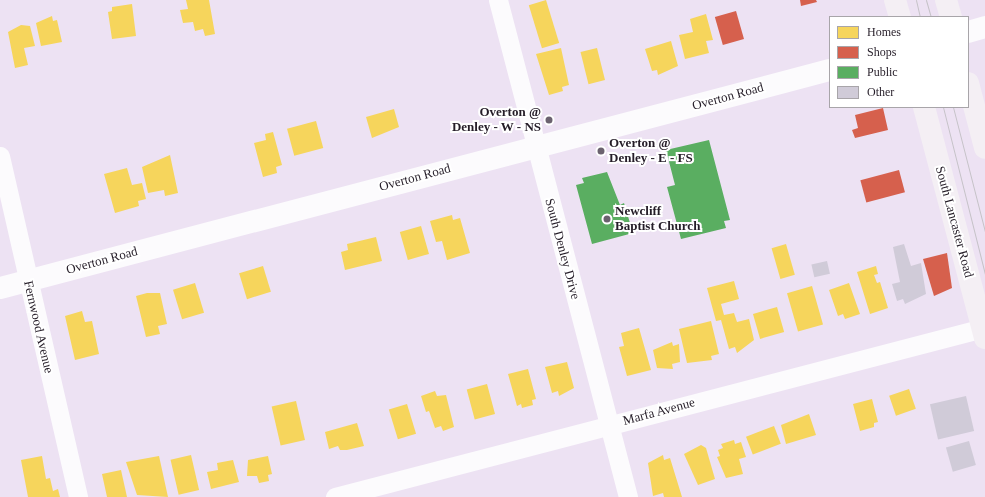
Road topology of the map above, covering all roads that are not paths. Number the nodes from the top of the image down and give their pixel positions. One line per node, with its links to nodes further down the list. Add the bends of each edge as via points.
1 (498, 0): 11 (street, South Denley Drive)
2 (895, 0): 4 (main road)
3 (946, 0): 5 (main road)
4 (900, 16)
5 (951, 16)
6 (985, 27): 7 (street)
7 (969, 32)
8 (829, 70): 11 (street, Overton Road)
9 (969, 87): 12 (main road)
10 (924, 108): 16 (main road, South Lancaster Road)
11 (535, 146): 14 (street, Overton Road); 17 (street, South Denley Drive)
12 (985, 148)
13 (0, 156): 14 (street, Fernwood Avenue)
14 (27, 281): 15 (street, Overton Road); 18 (street, Fernwood Avenue)
15 (0, 288)
16 (984, 333): 17 (street, Marfa Avenue)
17 (609, 425): 19 (street, Marfa Avenue); 20 (street, South Denley Drive)
18 (78, 497)
19 (335, 497)
20 (628, 497)

